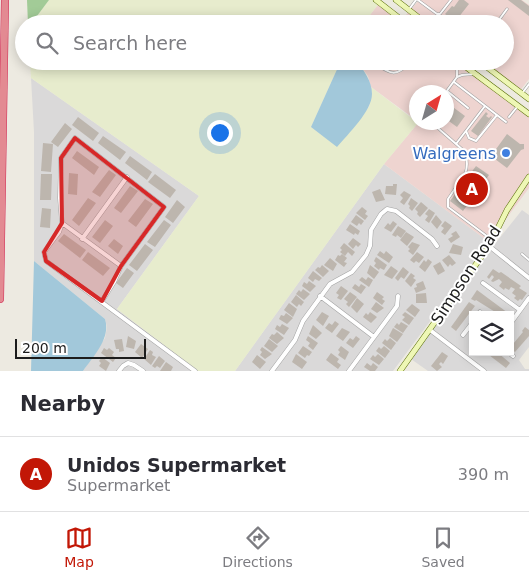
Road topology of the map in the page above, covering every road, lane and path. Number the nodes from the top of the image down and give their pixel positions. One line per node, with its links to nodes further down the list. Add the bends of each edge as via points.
1 (5, 0): 34 (highway)
2 (376, 0): 8 (main road)
3 (396, 0): 7 (main road)
4 (417, 0): 5 (lane, via 437,14); 7 (lane)
5 (451, 0)
6 (507, 9): 10 (lane)
7 (408, 10): 9 (main road)
8 (395, 15)
9 (415, 15)
10 (503, 15)
11 (386, 70): 12 (lane, via 396,73)
12 (403, 70)
13 (457, 70): 17 (lane)
14 (469, 70): 16 (main road)
15 (491, 70): 21 (main road)
16 (475, 74): 17 (lane); 25 (main road)
17 (457, 77): 18 (lane)
18 (454, 82): 20 (lane); 24 (lane)
19 (529, 84): 21 (lane)
20 (452, 85)
21 (522, 94): 23 (main road)
22 (454, 98): 26 (lane)
23 (529, 99)
24 (486, 106): 28 (lane); 32 (lane)
25 (517, 106): 27 (main road); 29 (lane)
26 (468, 108)
27 (529, 114)
28 (497, 115): 30 (lane); 32 (lane, via 476,141 469,138)
29 (509, 117)
30 (506, 122)
31 (440, 130): 33 (lane)
32 (466, 131): 33 (lane)
33 (456, 144): 39 (lane, via 466,155 467,169 447,204 454,213)
34 (2, 161): 49 (highway)
35 (127, 177): 37 (street, via 75,138 61,158); 38 (street); 44 (street, via 164,207)
36 (529, 177): 39 (main road, Simpson Road)
37 (62, 223): 38 (street); 51 (street, via 44,252 46,261)
38 (82, 240): 44 (street)
39 (492, 240): 41 (main road, Simpson Road)
40 (437, 246): 47 (street, via 432,238 396,211 384,211 373,226 366,255 348,276 333,282)
41 (489, 246): 45 (street); 55 (main road, Simpson Road)
42 (522, 254): 43 (lane)
43 (529, 260)
44 (121, 266): 51 (street)
45 (529, 278)
46 (483, 283): 52 (street)
47 (320, 296): 57 (street); 61 (street, via 302,321 295,340)
48 (398, 296): 57 (street, via 397,306)
49 (0, 298)
50 (529, 298): 52 (street)
51 (102, 302): 60 (street)
52 (520, 310): 53 (street)
53 (514, 318)
54 (469, 328): 56 (street)
55 (430, 330): 63 (main road, Simpson Road); 64 (street)
56 (463, 335)
57 (374, 337): 62 (street)
58 (119, 371): 59 (street, via 128,363)
59 (143, 371)
60 (195, 371)
61 (272, 371)
62 (349, 371)
63 (400, 371)
64 (484, 371)

